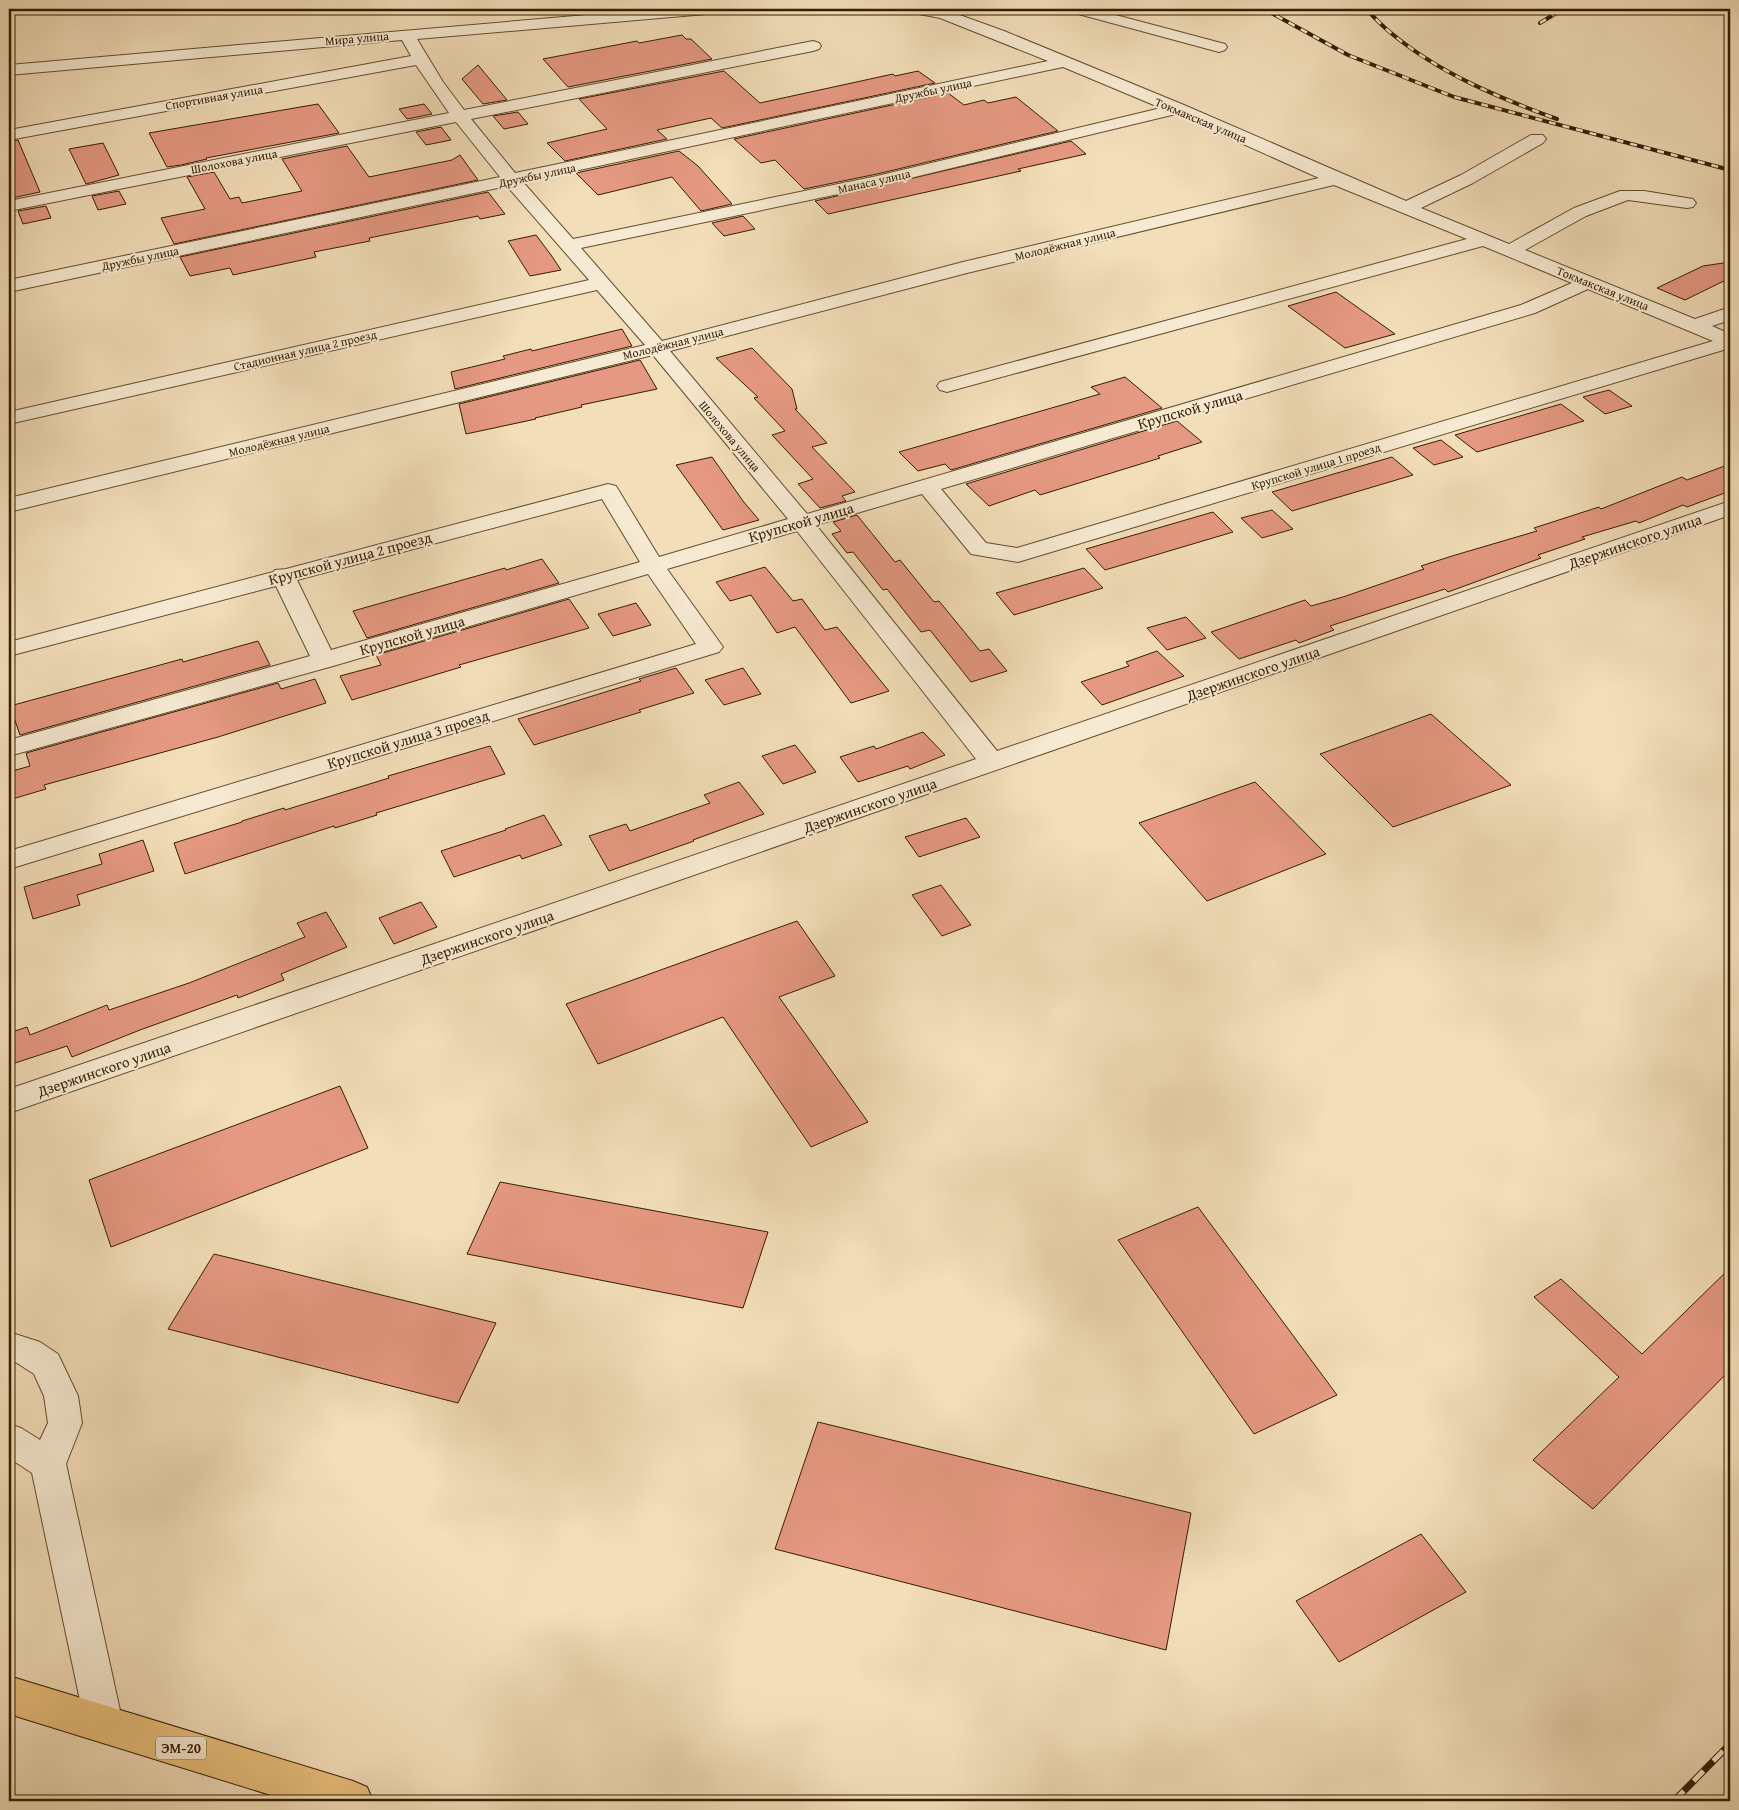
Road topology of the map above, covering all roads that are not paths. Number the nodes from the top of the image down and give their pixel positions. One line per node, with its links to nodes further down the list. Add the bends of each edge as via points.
1 (706, 9): 4 (street, Мира улица)
2 (914, 9): 8 (street, Токмакская улица, via 943,14)
3 (1076, 9): 6 (street)
4 (406, 34): 7 (street, Шолохова улица); 9 (street, Мира улица)
5 (814, 46): 11 (street, Шолохова улица)
6 (1219, 46)
7 (420, 58): 11 (street, Шолохова улица); 12 (street, Спортивная улица)
8 (1064, 62): 10 (street, Токмакская улица); 15 (street, Дружбы улица)
9 (9, 70)
10 (1178, 109): 14 (street, Токмакская улица); 20 (street, Манаса улица, via 877,181)
11 (459, 116): 15 (street, Шолохова улица); 17 (street, Шолохова улица)
12 (9, 135)
13 (1536, 138): 18 (street, via 1467,179)
14 (1336, 179): 18 (street, Токмакская улица); 28 (street, Молодёжная улица, via 963,268)
15 (512, 180): 20 (street, Шолохова улица); 24 (street, Дружбы улица)
16 (1687, 204): 21 (street, via 1626,195 1580,212)
17 (9, 206)
18 (1408, 207): 19 (street, Токмакская улица)
19 (1485, 240): 21 (street, Токмакская улица); 29 (street)
20 (569, 245): 23 (street, Шолохова улица)
21 (1511, 250): 22 (street, Токмакская улица)
22 (1588, 282): 26 (street, Токмакская улица); 31 (street, Крупской улица, via 1528,309)
23 (601, 283): 28 (street, Шолохова улица); 30 (street, Стадионная улица 2 проезд)
24 (9, 286)
25 (1730, 313): 26 (street)
26 (1695, 326): 27 (street, Токмакская улица)
27 (1730, 342): 31 (street, Крупской улица 1 проезд, via 1018,555 980,549)
28 (658, 348): 32 (street, Молодёжная улица); 34 (street, Шолохова улица)
29 (947, 386)
30 (9, 418)
31 (927, 486): 34 (street, Крупской улица)
32 (9, 505)
33 (1730, 508): 40 (street, Дзержинского улица)
34 (801, 521): 35 (street, Крупской улица); 40 (street, Шолохова улица)
35 (653, 565): 36 (street, Крупской улица 2 проезд, via 608,491); 38 (street, Крупской улица); 41 (street, Крупской улица 3 проезд, via 711,647)
36 (284, 575): 37 (street, Крупской улица 2 проезд); 38 (street)
37 (9, 649)
38 (324, 661): 39 (street, Крупской улица)
39 (9, 748)
40 (993, 763): 42 (street, Дзержинского улица)
41 (9, 860)
42 (9, 1101)
43 (9, 1346): 45 (street, via 28,1352 46,1364 61,1396 65,1423)
44 (9, 1439): 45 (street)
45 (48, 1464): 47 (street)
46 (9, 1695): 47 (main road, ЭМ-20)
47 (104, 1724): 48 (main road, ЭМ-20)
48 (353, 1801)

